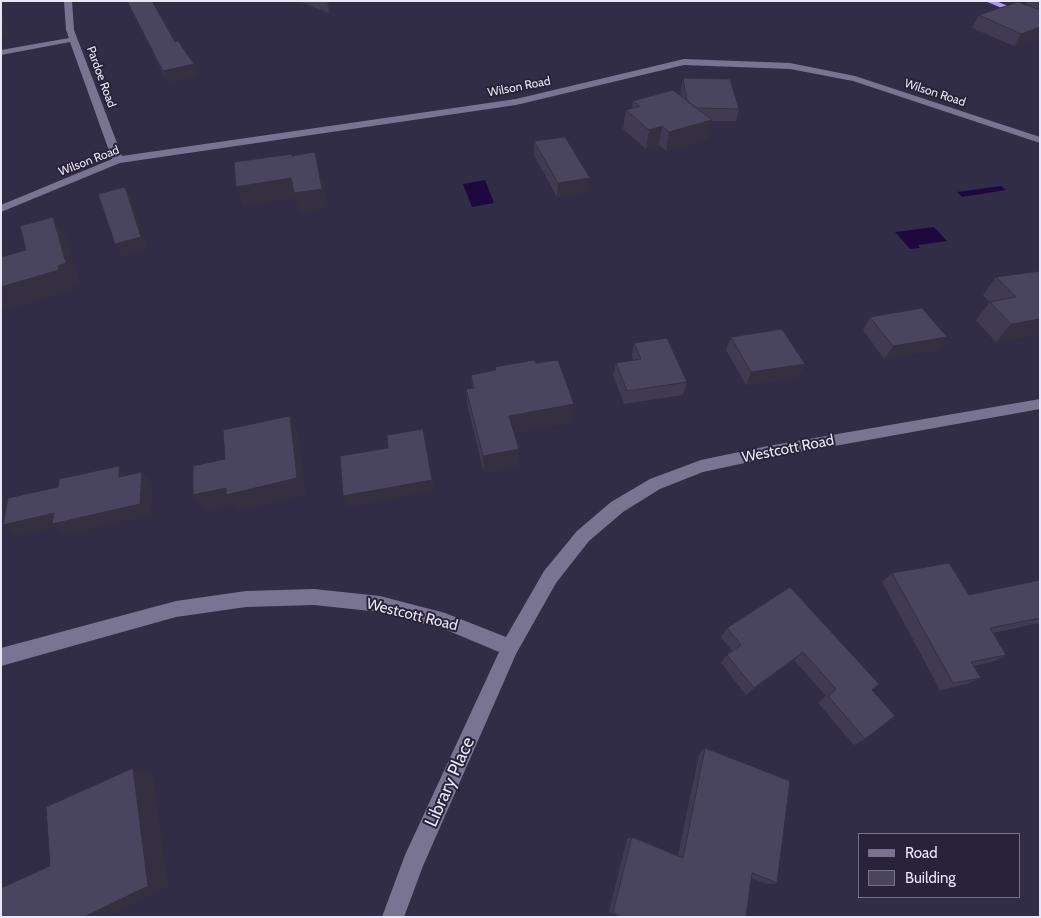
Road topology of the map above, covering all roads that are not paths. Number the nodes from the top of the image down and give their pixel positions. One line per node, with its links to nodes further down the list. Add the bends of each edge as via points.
1 (68, 1): 4 (street, Pardoe Road, via 70,30)
2 (989, 1): 3 (highway)
3 (1040, 22)
4 (74, 39): 5 (street); 7 (street, Pardoe Road)
5 (1, 53)
6 (1040, 140): 7 (street, Wilson Road, via 854,79 790,66 684,62 516,102)
7 (118, 160): 8 (street, Wilson Road)
8 (1, 209)
9 (1040, 404): 10 (street, Westcott Road, via 752,455 701,466 655,484 617,507 583,536 550,577)
10 (510, 648): 11 (street, Westcott Road, via 436,618 380,604 314,597 246,599 176,609); 12 (street, Library Place, via 413,863)
11 (1, 657)
12 (393, 917)

